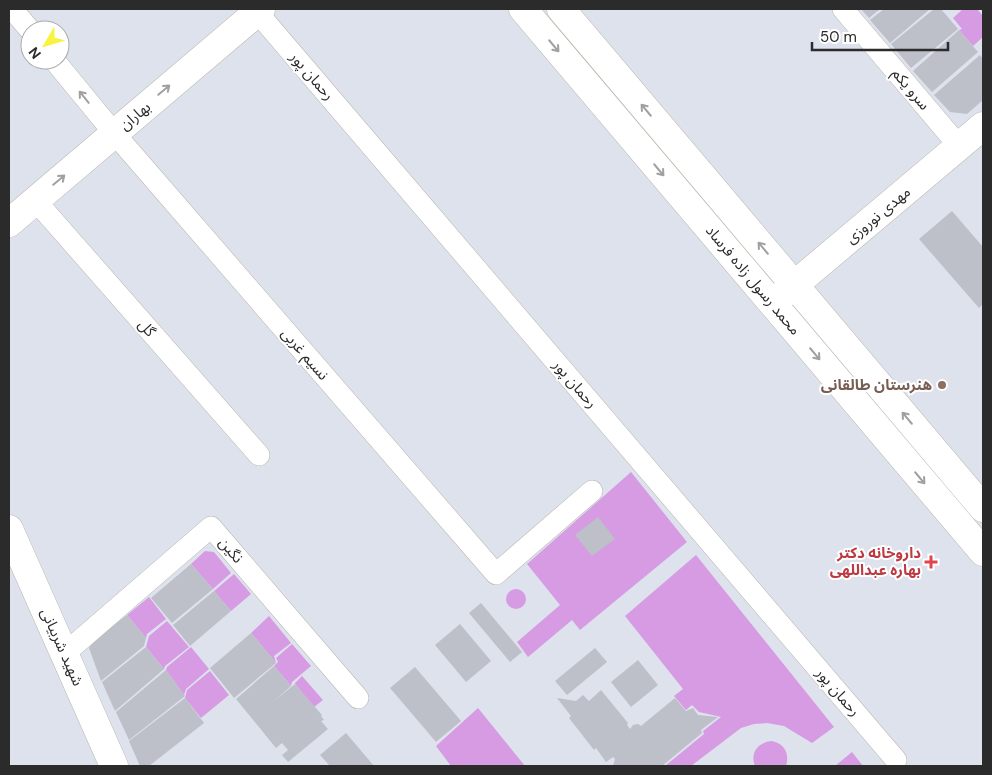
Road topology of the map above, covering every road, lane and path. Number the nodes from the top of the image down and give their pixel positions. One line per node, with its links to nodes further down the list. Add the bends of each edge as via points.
1 (12, 9): 6 (street)
2 (522, 9): 9 (street, محمد رسول زاده فرساد, one-way to 9)
3 (561, 9): 7 (street, محمد رسول زاده فرساد)
4 (843, 9): 12 (street, سرو یکم)
5 (257, 10): 11 (street, بهاران, one-way to 5); 25 (street, رحمان پور)
6 (21, 20)
7 (596, 51): 9 (street); 15 (street, محمد رسول زاده فرساد, one-way to 7)
8 (62, 70): 11 (street, نسیم غربی, one-way to 8)
9 (574, 70): 16 (street, محمد رسول زاده فرساد, one-way to 16)
10 (983, 126): 12 (street, مهدی نوروزی)
11 (114, 133): 13 (street, بهاران, one-way to 11); 18 (street, نسیم غربی, via 496,574)
12 (959, 146): 15 (street, مهدی نوروزی)
13 (35, 200): 14 (street, بهاران); 17 (street, گل)
14 (9, 223)
15 (794, 285): 16 (street, مهدی نوروزی); 19 (street, محمد رسول زاده فرساد, one-way to 15)
16 (773, 303): 20 (street, محمد رسول زاده فرساد, one-way to 20)
17 (259, 455)
18 (592, 491)
19 (983, 508)
20 (974, 524): 22 (street, محمد رسول زاده فرساد)
21 (9, 529): 23 (street, شهید شربیانی)
22 (983, 552)
23 (64, 654): 24 (street, نگین, via 211,527); 26 (street, شهید شربیانی)
24 (358, 698)
25 (896, 760)
26 (114, 766)

